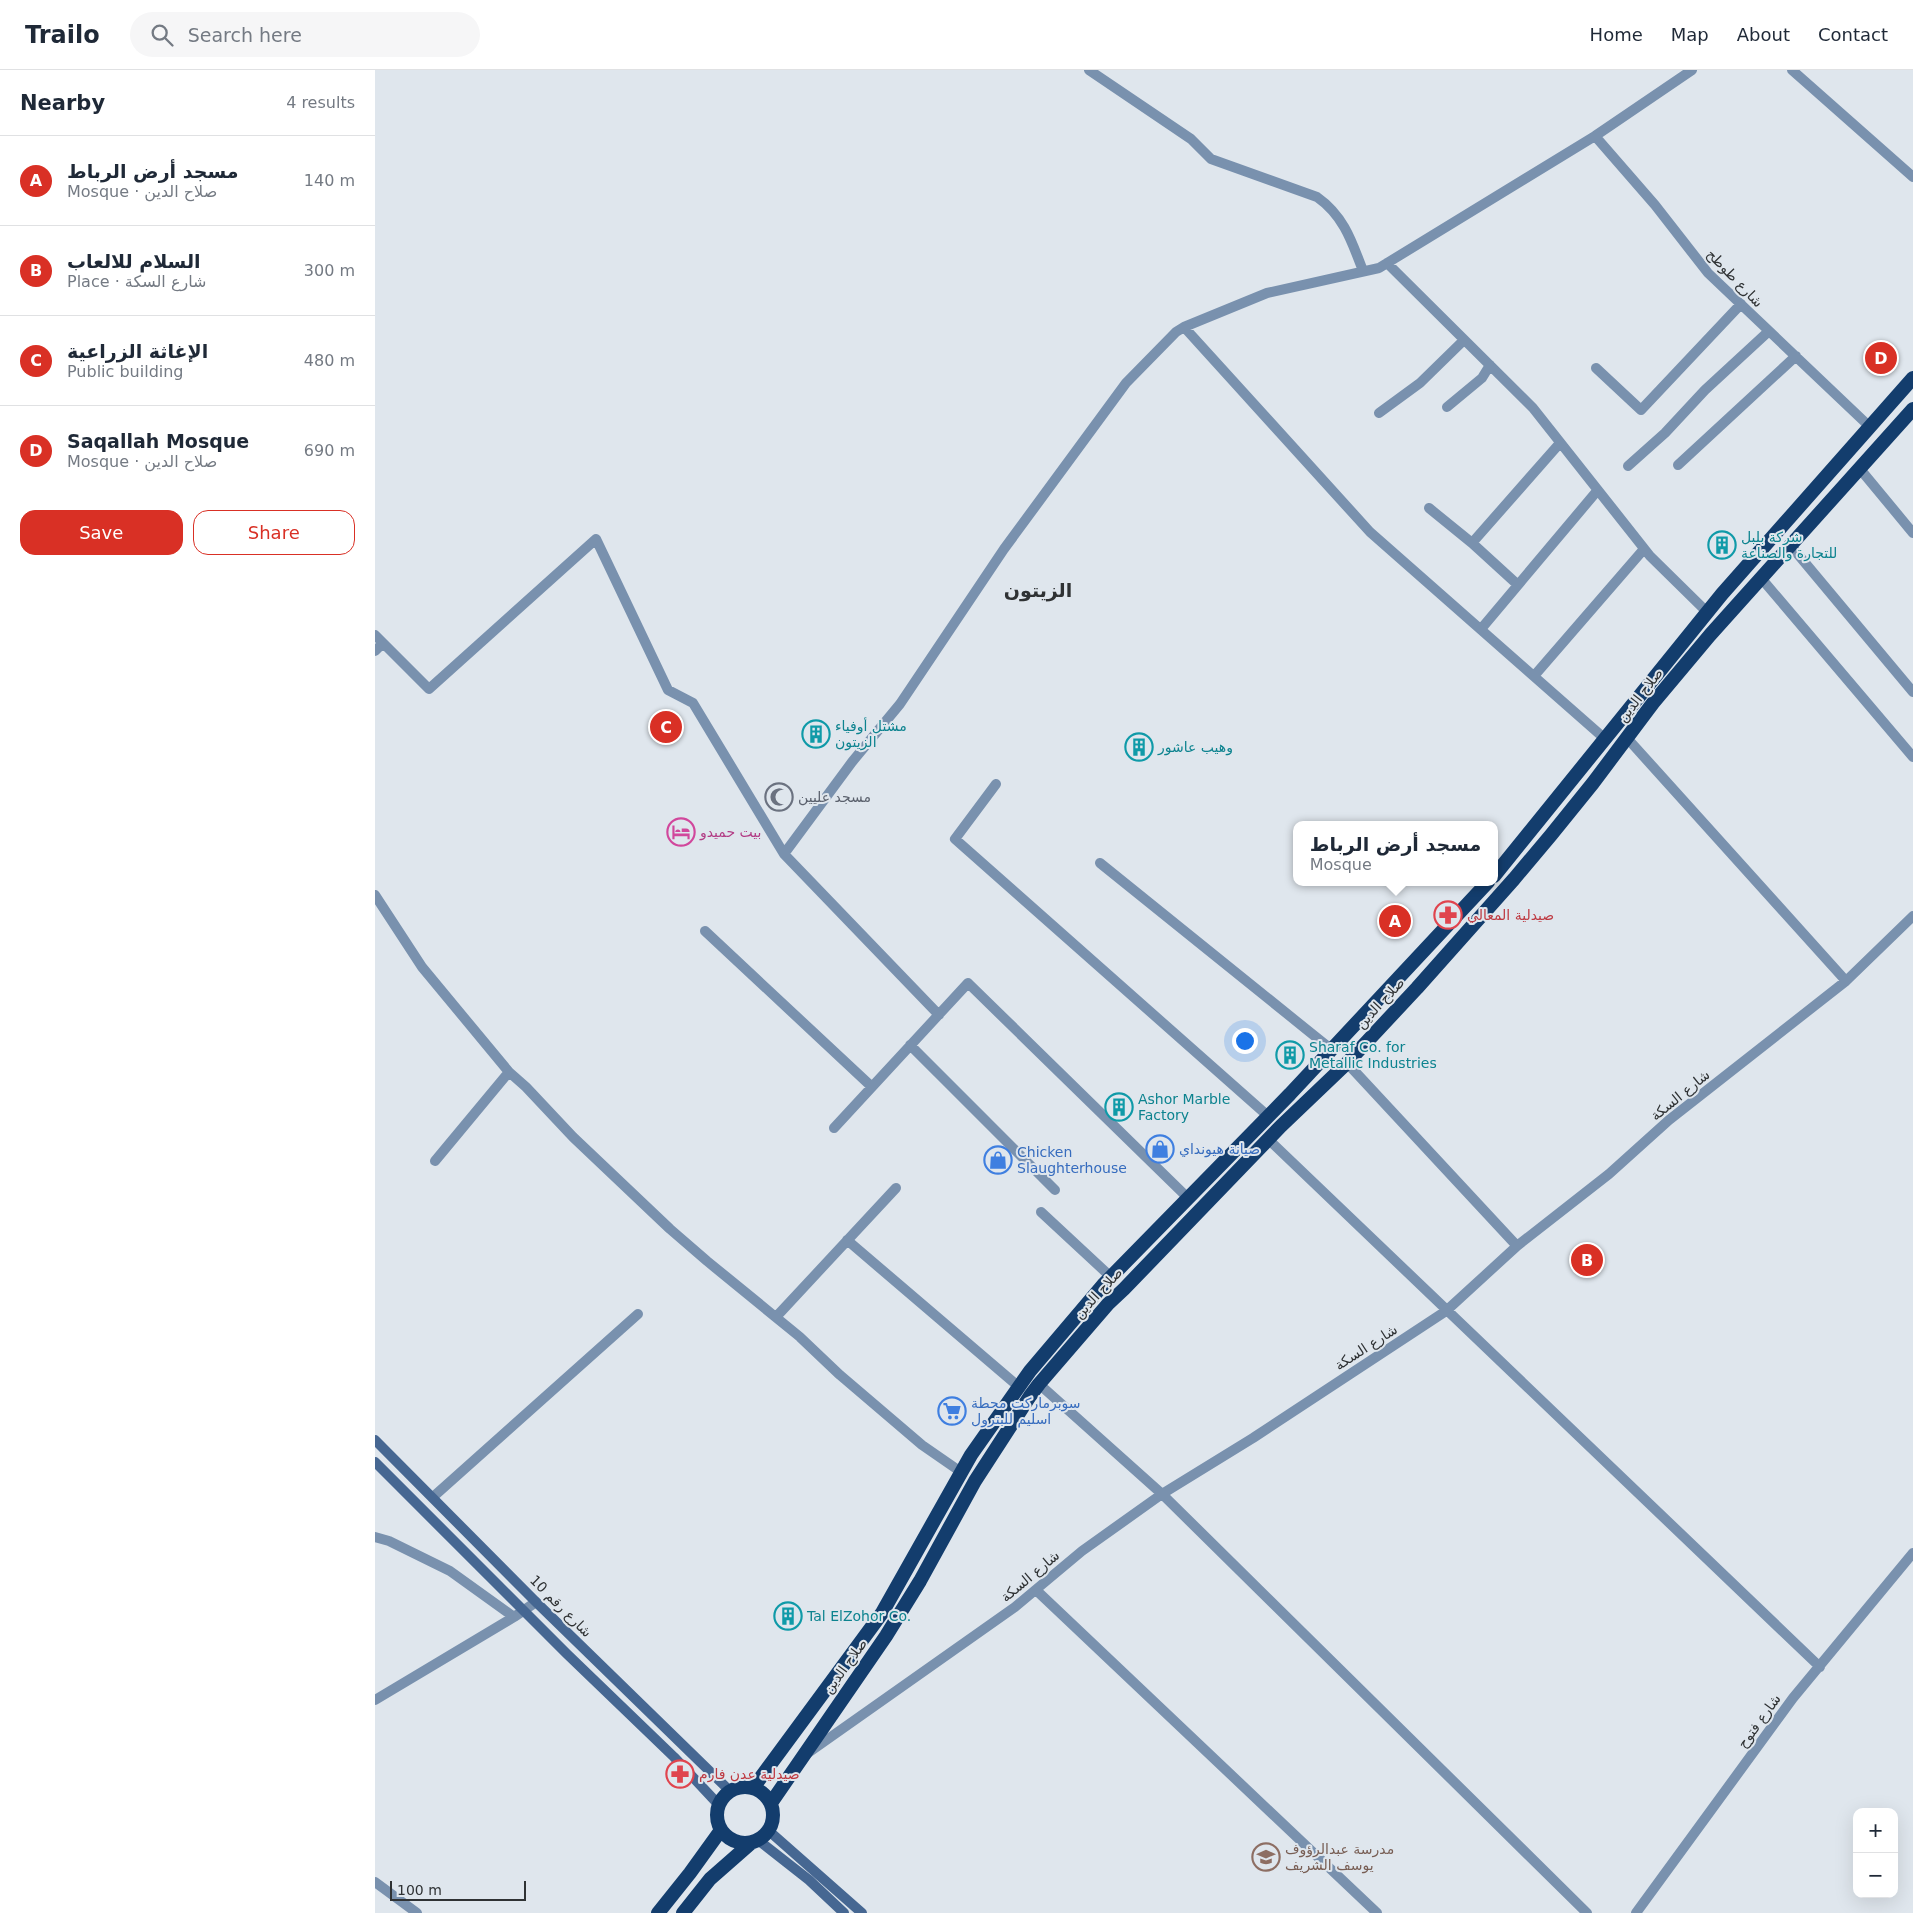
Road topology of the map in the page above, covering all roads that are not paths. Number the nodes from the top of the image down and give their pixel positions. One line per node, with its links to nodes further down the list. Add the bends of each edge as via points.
1 (1089, 70): 7 (street, via 1191,139 1211,158 1317,197 1328,205 1336,212 1352,242)
2 (1692, 70): 4 (street)
3 (1792, 70): 5 (street)
4 (1595, 136): 6 (street); 8 (street, شارع طوطح, via 1655,205 1708,274)
5 (1913, 177)
6 (1387, 263): 7 (street); 11 (street)
7 (1363, 271): 9 (street, via 1267,293)
8 (1741, 304): 10 (street, شارع طوطح); 14 (street, via 1641,410)
9 (1185, 327): 33 (street, via 1370,532); 42 (street, via 1175,332 1126,383 1004,549 900,704)
10 (1769, 331): 12 (street, شارع طوطح); 22 (street)
11 (1465, 340): 13 (street); 18 (street, via 1420,383)
12 (1796, 356): 19 (street, شارع طوطح); 21 (street)
13 (1490, 365): 16 (street, via 1482,378); 20 (street, via 1533,408)
14 (1595, 368)
15 (1913, 378): 19 (highway, صلاح الدين)
16 (1447, 407)
17 (1913, 409): 23 (highway, صلاح الدين)
18 (1379, 412)
19 (1870, 427): 32 (highway, صلاح الدين)
20 (1560, 442): 24 (street); 27 (street)
21 (1679, 465)
22 (1628, 466)
23 (1860, 469): 26 (street); 28 (highway, صلاح الدين)
24 (1597, 491): 29 (street); 31 (street)
25 (1429, 508): 27 (street)
26 (1913, 533)
27 (1472, 543): 31 (street)
28 (1791, 546): 30 (highway, صلاح الدين); 37 (street)
29 (1644, 549): 32 (street); 36 (street)
30 (1761, 578): 39 (highway, صلاح الدين, via 1653,703); 40 (street)
31 (1518, 585): 33 (street)
32 (1707, 612): 38 (highway, صلاح الدين)
33 (1481, 629): 36 (street)
34 (375, 635): 35 (street)
35 (379, 647): 42 (street, via 429,689 596,539 668,690 693,703)
36 (1534, 676): 38 (street)
37 (1913, 692)
38 (1604, 738): 44 (highway, صلاح الدين)
39 (1627, 738): 49 (street); 53 (highway, صلاح الدين, via 1514,879)
40 (1913, 757)
41 (996, 784): 56 (street, via 955,839)
42 (783, 854): 50 (street)
43 (1099, 863): 52 (street)
44 (1498, 871)
45 (1484, 886): 52 (highway, صلاح الدين)
46 (375, 895): 54 (street, via 422,967)
47 (1913, 916): 49 (street, شارع السكة)
48 (705, 931): 55 (street)
49 (1846, 981): 65 (street, شارع السكة, via 1669,1120 1609,1174)
50 (939, 1015): 51 (street); 62 (street, via 968,983)
51 (911, 1045): 55 (street); 61 (street)
52 (1332, 1050): 56 (highway, صلاح الدين)
53 (1347, 1063): 58 (highway, صلاح الدين); 65 (street)
54 (509, 1072): 59 (street); 69 (street, via 671,1229)
55 (872, 1087): 57 (street)
56 (1268, 1116): 62 (highway, صلاح الدين)
57 (834, 1128)
58 (1268, 1139): 67 (street); 70 (highway, صلاح الدين, via 1108,1304)
59 (435, 1161)
60 (896, 1188): 64 (street)
61 (1055, 1190)
62 (1188, 1198): 66 (highway, صلاح الدين)
63 (1041, 1212): 66 (street)
64 (847, 1240): 69 (street); 71 (street)
65 (1517, 1246): 67 (street, شارع السكة)
66 (1111, 1277): 71 (highway, صلاح الدين)
67 (1446, 1311): 75 (street, شارع السكة); 83 (street)
68 (638, 1314): 76 (street)
69 (776, 1317): 74 (street, via 922,1445)
70 (1039, 1384): 75 (street); 85 (highway, صلاح الدين, via 975,1482 886,1636)
71 (1019, 1387): 74 (highway, صلاح الدين)
72 (375, 1440): 76 (main road, شارع رقم 10)
73 (375, 1462): 81 (main road)
74 (961, 1472): 86 (highway, صلاح الدين, via 882,1613)
75 (1162, 1494): 79 (street, شارع السكة, via 1082,1550); 100 (street)
76 (433, 1497): 80 (main road, شارع رقم 10)
77 (375, 1537): 82 (street, via 450,1571)
78 (1913, 1553): 83 (street, شارع فتوح)
79 (1036, 1590): 85 (street, شارع السكة); 99 (street)
80 (536, 1602): 81 (street); 87 (main road, شارع رقم 10)
81 (524, 1611): 82 (street); 89 (main road)
82 (514, 1617): 84 (street)
83 (1820, 1667): 93 (street, شارع فتوح, via 1793,1698)
84 (375, 1700)
85 (801, 1758): 88 (highway, صلاح الدين)
86 (753, 1788): 87 (highway, via 739,1787); 88 (highway)
87 (730, 1791): 89 (highway)
88 (771, 1803): 91 (highway, via 773,1822)
89 (718, 1804): 90 (highway, via 717,1822)
90 (721, 1830): 91 (highway, via 734,1841); 95 (highway)
91 (759, 1838): 96 (highway, via 710,1879); 97 (main road); 98 (main road)
92 (375, 1882): 94 (street)
93 (1641, 1911)
94 (417, 1913)
95 (658, 1913)
96 (683, 1913)
97 (844, 1913)
98 (862, 1913)
99 (1377, 1913)
100 (1587, 1913)

